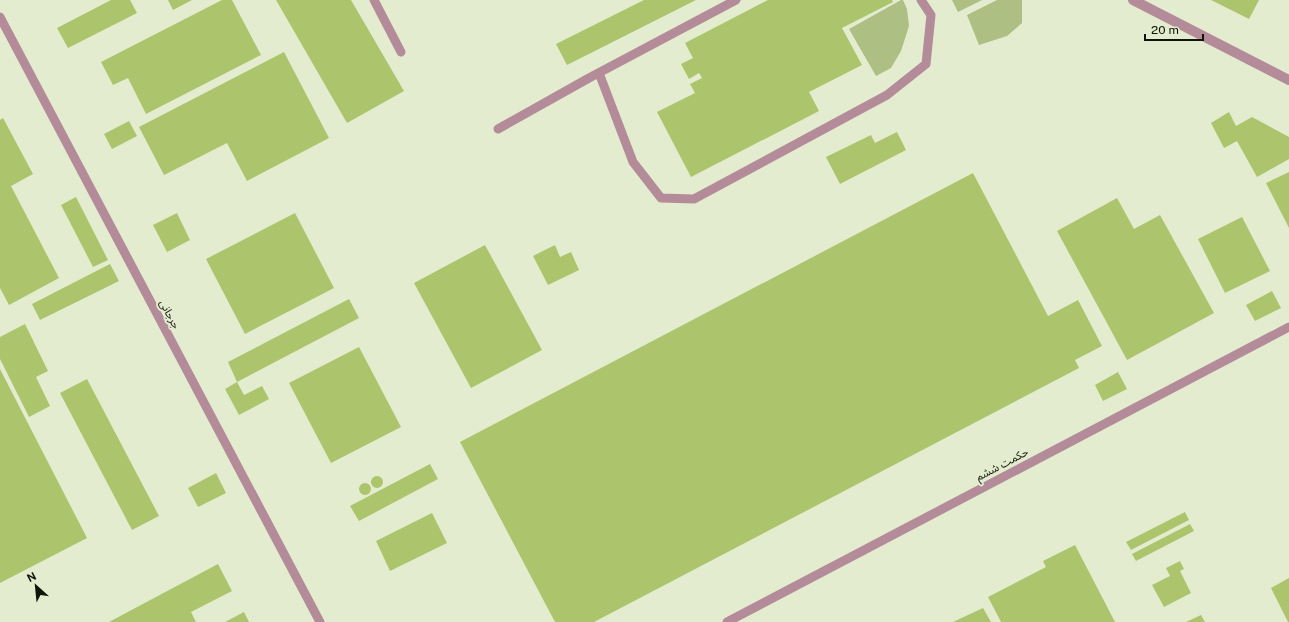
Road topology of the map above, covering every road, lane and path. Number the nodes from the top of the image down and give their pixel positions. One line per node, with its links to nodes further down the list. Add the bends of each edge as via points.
1 (374, 0): 6 (lane)
2 (736, 0): 7 (lane)
3 (921, 0): 7 (lane, via 931,16 926,64 887,95 694,199 661,198 633,162)
4 (1133, 0): 8 (street)
5 (0, 17): 11 (lane, جرجانی)
6 (401, 52)
7 (599, 73): 9 (lane)
8 (1289, 80)
9 (498, 129)
10 (1289, 327): 12 (lane, حکمت ششم)
11 (320, 622)
12 (727, 622)

